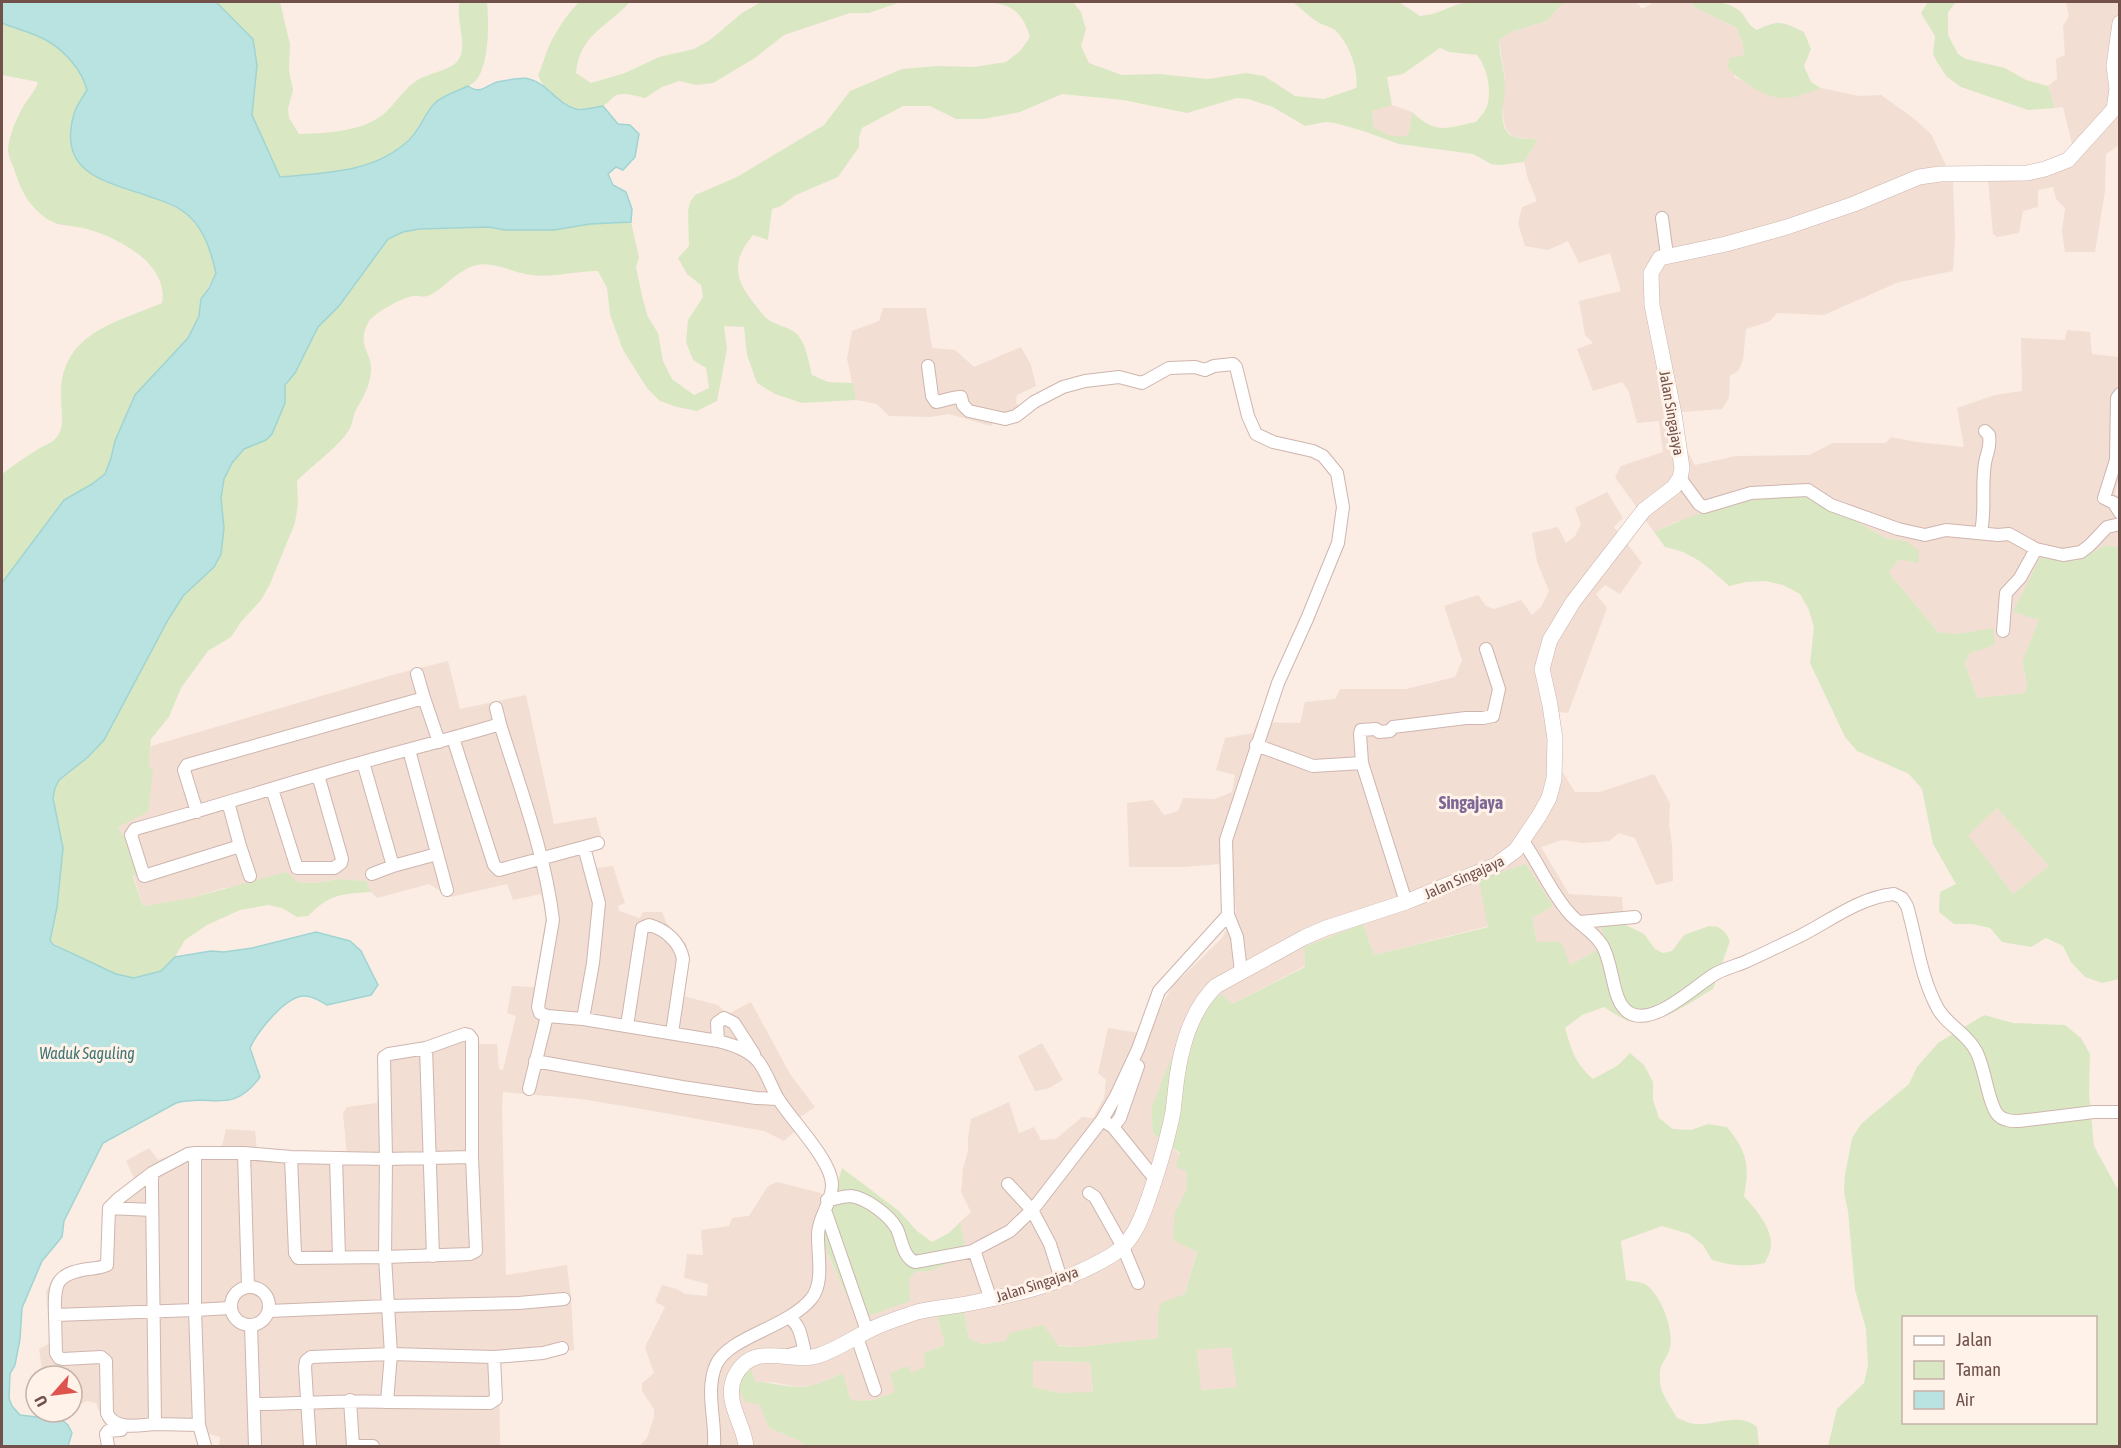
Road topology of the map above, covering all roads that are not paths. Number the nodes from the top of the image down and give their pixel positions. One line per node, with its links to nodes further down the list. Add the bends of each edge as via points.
1 (2120, 23): 2 (street)
2 (2119, 32): 4 (street, via 2114,109 2079,150 2060,164 2027,173 1929,174 1787,227)
3 (1662, 218): 4 (street)
4 (1667, 255): 8 (street, Jalan Singajaya, via 1653,267 1651,284 1674,414)
5 (928, 366): 21 (street, via 936,402 961,397 969,411 1005,419 1064,387 1085,381 1119,377 1142,383 1169,368 1205,370 1233,364 1256,434 1323,456 1334,466 1343,507 1338,543)
6 (2120, 394): 9 (street, via 2116,460 2104,498 2114,503)
7 (1984, 431): 11 (street, via 1991,446 1985,462)
8 (1680, 478): 11 (street, via 1699,504 1707,508 1751,493 1808,490 1831,505 1898,529 1925,534 1946,530); 29 (street, Jalan Singajaya, via 1644,510 1554,631 1542,669 1555,740 1554,779 1545,806)
9 (2120, 513)
10 (2120, 524): 12 (street, via 2107,527 2076,554)
11 (1981, 532): 12 (street, via 2009,534)
12 (2036, 549): 13 (street, via 2020,578 2006,593)
13 (2003, 631)
14 (1486, 649): 24 (street, via 1499,689 1493,716 1384,732 1361,730)
15 (417, 674): 16 (street)
16 (424, 698): 20 (street); 28 (street, via 188,765 184,770)
17 (496, 708): 18 (street)
18 (500, 724): 19 (street); 34 (street)
19 (453, 738): 20 (street); 34 (street, via 496,868 502,870)
20 (439, 742): 22 (street)
21 (1256, 745): 24 (street, via 1313,766); 40 (street, via 1226,840)
22 (409, 750): 23 (street); 33 (street)
23 (363, 762): 25 (street); 35 (street)
24 (1362, 763): 39 (street)
25 (318, 776): 26 (street); 26 (street, via 342,859 334,868 297,868)
26 (272, 789): 27 (street)
27 (228, 802): 28 (street); 31 (street)
28 (196, 812): 31 (street, via 132,831 144,876)
29 (1523, 841): 39 (street, Jalan Singajaya, via 1496,865); 42 (street, via 1570,914)
30 (598, 843): 32 (street)
31 (240, 846): 37 (street)
32 (584, 847): 34 (street); 45 (street, via 600,903)
33 (437, 854): 35 (street); 38 (street)
34 (542, 858): 44 (street, via 553,920 538,1009)
35 (393, 866): 36 (street)
36 (372, 874)
37 (250, 876)
38 (447, 890)
39 (1406, 902): 43 (street, Jalan Singajaya, via 1326,928)
40 (1228, 915): 43 (street, via 1237,937); 56 (street, via 1159,992)
41 (1635, 917): 42 (street)
42 (1580, 922): 55 (street, via 1602,945 1623,1008 1637,1016 1681,1001 1716,973 1864,902 1893,894 1907,906 1924,979 1937,1008 1971,1042 2000,1117 2019,1121)
43 (1241, 972): 65 (street, Jalan Singajaya, via 1208,994 1191,1023)
44 (548, 1016): 45 (street); 51 (street)
45 (582, 1019): 46 (street)
46 (627, 1026): 47 (street); 47 (street, via 642,928 649,925 674,940 681,950)
47 (672, 1033): 48 (street)
48 (718, 1041): 52 (street, via 739,1047); 52 (street, via 717,1023 724,1018 734,1023)
49 (426, 1048): 59 (street, via 465,1034 471,1037); 62 (street); 63 (street, via 384,1057)
50 (1141, 1056): 56 (street, via 1120,1118)
51 (535, 1061): 53 (street); 54 (street)
52 (759, 1062): 54 (street)
53 (530, 1089)
54 (778, 1099): 68 (street, via 828,1170 832,1185)
55 (2120, 1112)
56 (1107, 1124): 65 (street); 71 (street)
57 (195, 1153): 58 (street); 64 (street); 85 (street)
58 (244, 1153): 60 (street); 79 (street)
59 (472, 1156): 62 (street); 74 (street, via 477,1250 470,1254)
60 (291, 1157): 61 (street); 75 (street, via 296,1255)
61 (336, 1158): 63 (street); 75 (street)
62 (430, 1158): 63 (street); 74 (street)
63 (386, 1159): 76 (street)
64 (152, 1173): 69 (street); 70 (street)
65 (1155, 1179): 72 (street, Jalan Singajaya, via 1135,1232)
66 (1008, 1184): 71 (street)
67 (1089, 1193): 72 (street)
68 (826, 1205): 73 (street, via 851,1196 887,1215 910,1260 915,1262); 88 (street, via 818,1235 816,1290 812,1299); 90 (street)
69 (109, 1208): 70 (street); 87 (street, via 107,1265 59,1279 54,1291)
70 (152, 1210): 84 (street)
71 (1032, 1210): 73 (street, via 1010,1231); 77 (street, via 1050,1244)
72 (1123, 1247): 77 (street, Jalan Singajaya); 78 (street)
73 (974, 1251): 81 (street)
74 (433, 1256): 76 (street)
75 (339, 1257): 76 (street)
76 (385, 1257): 82 (street)
77 (1061, 1279): 81 (street, Jalan Singajaya)
78 (1138, 1283)
79 (248, 1287): 83 (street, via 237,1292); 86 (street, via 265,1293)
80 (564, 1299): 82 (street)
81 (991, 1300): 90 (street, Jalan Singajaya, via 921,1311)
82 (388, 1306): 86 (street); 92 (street)
83 (230, 1308): 85 (street); 89 (street, via 240,1323)
84 (153, 1310): 85 (street); 87 (street); 100 (street)
85 (195, 1310): 101 (street)
86 (269, 1311): 89 (street, via 260,1323)
87 (55, 1315): 102 (street, via 59,1358 101,1357 106,1361 107,1413)
88 (789, 1318): 93 (street, via 798,1327 804,1348); 109 (street, via 734,1345 715,1366)
89 (251, 1326): 98 (street)
90 (862, 1334): 93 (street, Jalan Singajaya, via 810,1358); 95 (street)
91 (562, 1348): 94 (street)
92 (391, 1354): 94 (street); 97 (street); 99 (street, via 306,1360)
93 (788, 1355): 110 (street, Jalan Singajaya, via 757,1358 746,1363 734,1378 733,1400)
94 (494, 1357): 97 (street, via 494,1402)
95 (875, 1390)
96 (350, 1400): 97 (street); 99 (street); 107 (street)
97 (387, 1402)
98 (254, 1404): 99 (street); 105 (street)
99 (309, 1404): 106 (street)
100 (155, 1424): 101 (street); 102 (street)
101 (199, 1425): 104 (street)
102 (123, 1426): 103 (street, via 121,1430 108,1431)
103 (108, 1446)
104 (205, 1446)
105 (255, 1446)
106 (310, 1446)
107 (353, 1446): 108 (street)
108 (373, 1446)
109 (714, 1446)
110 (746, 1446)

